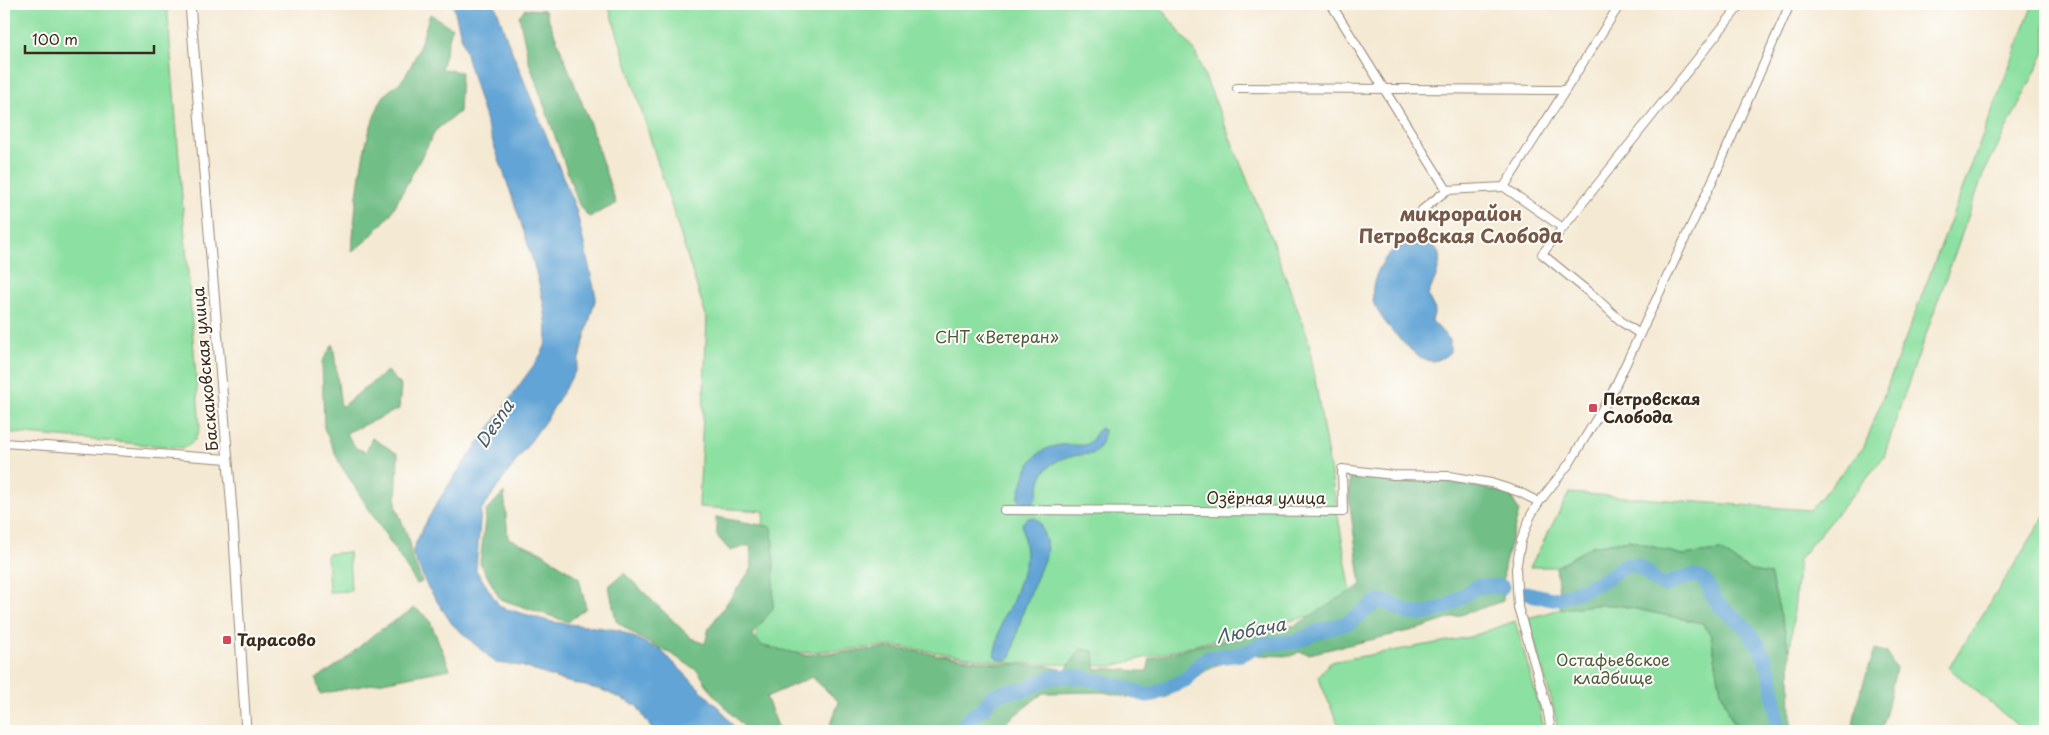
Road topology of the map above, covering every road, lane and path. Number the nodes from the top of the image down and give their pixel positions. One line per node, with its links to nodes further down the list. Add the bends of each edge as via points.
1 (190, 4): 15 (street, Баскаковская улица)
2 (1332, 4): 7 (street)
3 (1620, 4): 8 (street)
4 (1742, 4): 12 (street)
5 (1790, 4): 13 (street, via 1716,173)
6 (1238, 88): 7 (street)
7 (1385, 90): 8 (street); 10 (street)
8 (1565, 90): 9 (street)
9 (1504, 187): 10 (street); 12 (street)
10 (1447, 190): 11 (street)
11 (1422, 210)
12 (1563, 228): 13 (street, via 1542,254)
13 (1640, 334): 16 (street, via 1590,430 1569,464)
14 (4, 443): 15 (street)
15 (228, 460): 18 (street, Баскаковская улица)
16 (1539, 502): 17 (street, Озёрная улица, via 1491,483 1449,476 1393,475 1342,469 1343,512); 19 (street, via 1521,541 1515,581 1518,607)
17 (1004, 510)
18 (246, 731)
19 (1551, 731)

